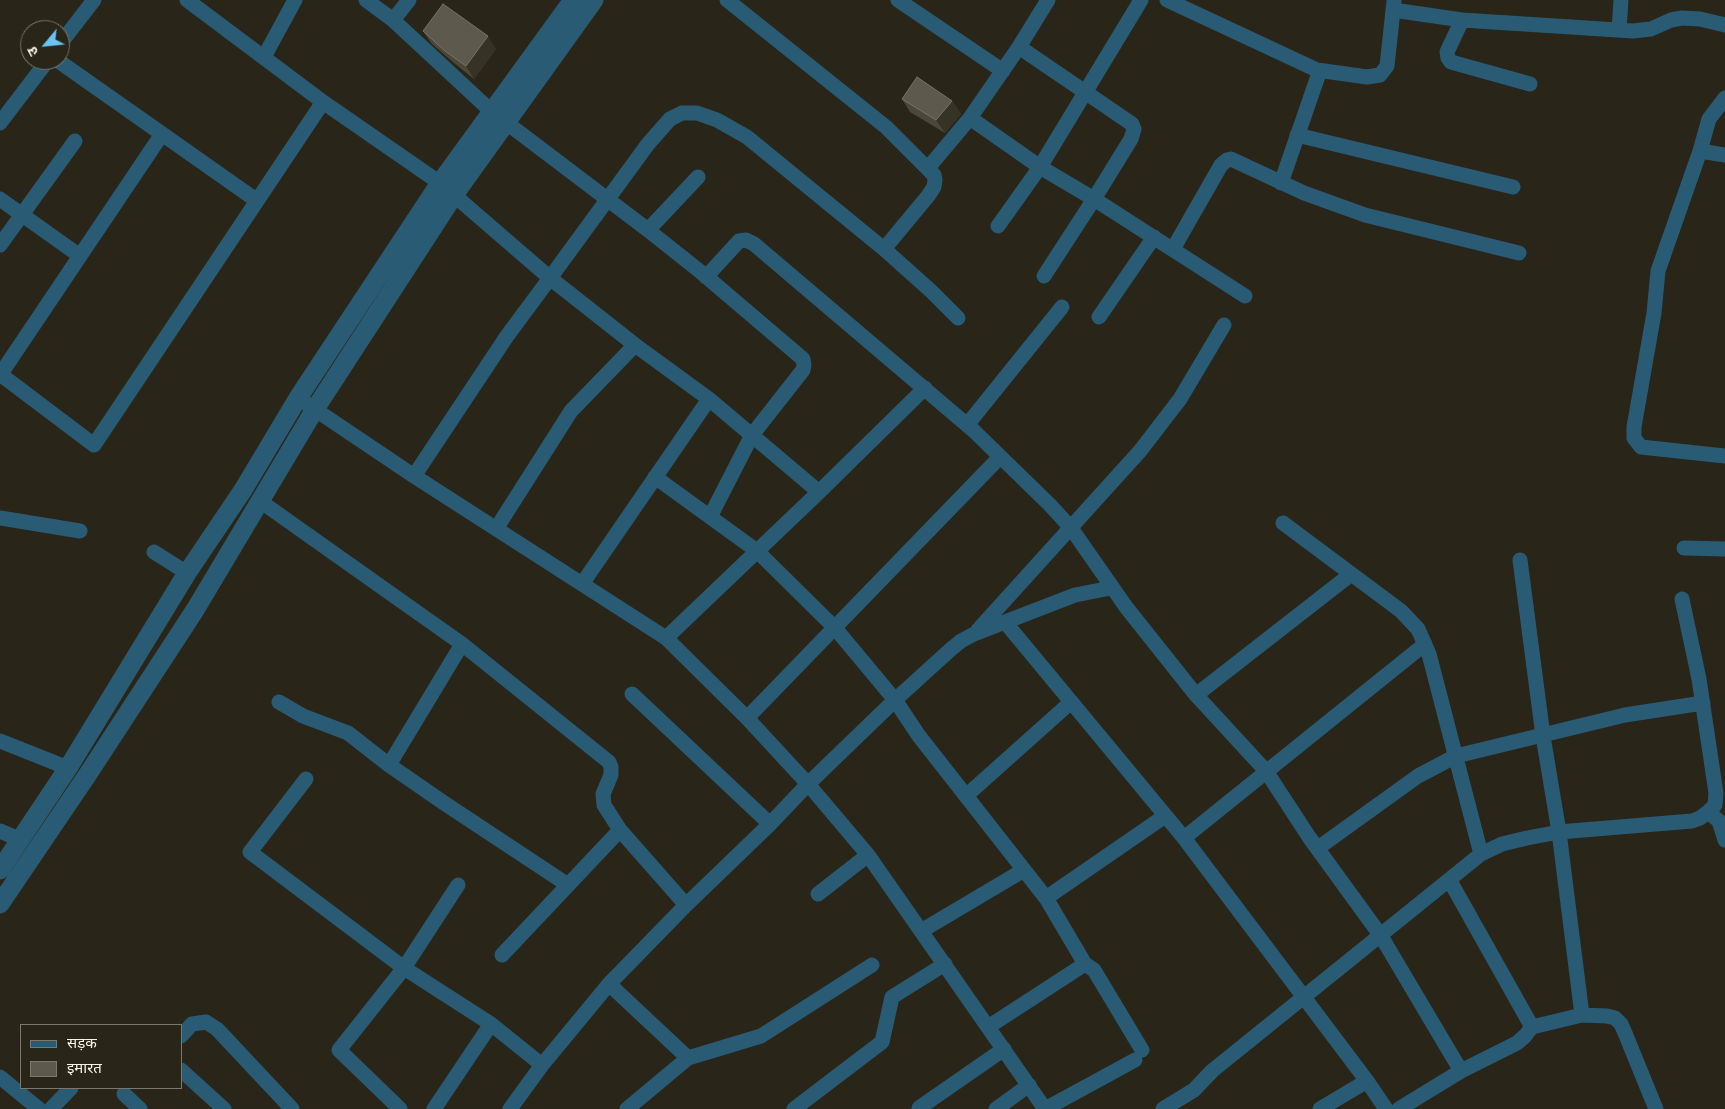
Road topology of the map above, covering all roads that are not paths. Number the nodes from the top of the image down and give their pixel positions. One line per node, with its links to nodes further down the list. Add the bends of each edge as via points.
1 (94, 0): 19 (street)
2 (187, 0): 21 (street)
3 (295, 0): 21 (street)
4 (366, 0): 15 (street)
5 (409, 0): 15 (street)
6 (573, 0): 30 (street)
7 (594, 0): 33 (street)
8 (727, 0): 40 (street, via 886,127)
9 (898, 0): 25 (street)
10 (1048, 0): 20 (street)
11 (1141, 0): 27 (street)
12 (1166, 0): 24 (street)
13 (1621, 0): 18 (street)
14 (1393, 5): 16 (street); 24 (street, via 1386,66 1380,75 1367,77)
15 (393, 20): 30 (street)
16 (1462, 20): 18 (street); 26 (street, via 1447,52 1451,62)
17 (1725, 25): 18 (street, via 1682,18 1644,30)
18 (1619, 30)
19 (70, 31)
20 (1020, 47): 25 (street); 27 (street)
21 (264, 58): 29 (street)
22 (70, 69): 34 (street)
23 (40, 70): 32 (street)
24 (1317, 70): 35 (street, via 1318,76)
25 (1003, 71): 31 (street)
26 (1530, 84)
27 (1086, 91): 39 (street); 48 (street, via 1132,124 1134,129)
28 (1725, 98): 37 (street, via 1709,119)
29 (323, 102): 42 (street); 49 (street)
30 (491, 111): 33 (street); 42 (street)
31 (970, 118): 39 (street); 40 (street)
32 (0, 123)
33 (506, 123): 45 (street); 46 (street)
34 (162, 134): 49 (street); 58 (street)
35 (1297, 135): 43 (street); 44 (street)
36 (75, 141): 50 (street)
37 (1700, 151): 38 (street); 75 (street, via 1658,271 1634,438 1641,447)
38 (1725, 156)
39 (1040, 167): 48 (street); 51 (street)
40 (928, 168): 55 (street, via 935,180 934,187)
41 (698, 177): 52 (street)
42 (440, 183): 45 (street); 70 (street)
43 (1281, 183): 56 (street, via 1234,160 1227,160 1221,165); 57 (street, via 1365,215)
44 (1513, 187)
45 (454, 195): 61 (street); 72 (street)
46 (607, 198): 52 (street); 55 (street, via 663,125 682,113 697,113 718,120 747,137); 61 (street)
47 (0, 199): 50 (street)
48 (1094, 199): 53 (street); 59 (street)
49 (256, 200): 68 (street, via 94,445)
50 (22, 215): 54 (street); 58 (street)
51 (998, 226)
52 (648, 230): 60 (street)
53 (1154, 237): 56 (street); 64 (street)
54 (0, 246)
55 (884, 249): 65 (street)
56 (1173, 249): 62 (street)
57 (1519, 254)
58 (80, 256): 68 (street)
59 (1044, 276)
60 (706, 277): 69 (street, via 737,243 749,241); 74 (street, via 803,360 803,370)
61 (550, 278): 67 (street); 77 (street, via 507,336)
62 (1245, 296)
63 (1062, 307): 73 (street)
64 (1099, 317)
65 (958, 318)
66 (1224, 325): 84 (street, via 1180,399 1140,451)
67 (635, 345): 71 (street); 85 (street, via 572,411)
68 (0, 374)
69 (925, 388): 73 (street); 79 (street)
70 (298, 398): 72 (street); 92 (street, via 243,490)
71 (708, 399): 74 (street); 78 (street)
72 (315, 409): 77 (street); 80 (street)
73 (967, 425): 76 (street)
74 (752, 435): 79 (street); 81 (street)
75 (1725, 456)
76 (1000, 457): 84 (street); 98 (street)
77 (414, 476): 85 (street)
78 (655, 477): 81 (street); 94 (street)
79 (819, 492): 89 (street)
80 (260, 502): 101 (street); 139 (street, via 184,626)
81 (710, 517): 89 (street)
82 (0, 518): 86 (street)
83 (1283, 523): 93 (street)
84 (1071, 528): 95 (street); 99 (street)
85 (496, 529): 94 (street)
86 (80, 531)
87 (1684, 548): 88 (street)
88 (1725, 549)
89 (758, 551): 98 (street); 100 (street)
90 (154, 552): 92 (street)
91 (1520, 560): 110 (street)
92 (187, 573): 114 (street)
93 (1350, 575): 102 (street, via 1406,616 1418,629); 104 (street)
94 (582, 584): 100 (street)
95 (1111, 588): 97 (street, via 1075,595); 104 (street)
96 (1682, 599): 108 (street)
97 (1006, 622): 99 (street); 107 (street)
98 (835, 628): 105 (street); 109 (street)
99 (974, 634): 105 (street, via 955,646)
100 (666, 638): 109 (street)
101 (462, 644): 113 (street); 123 (street, via 609,762 612,767 603,794 604,805)
102 (1425, 644): 112 (street); 115 (street)
103 (632, 694): 122 (street)
104 (1196, 695): 115 (street)
105 (894, 700): 117 (street); 118 (street)
106 (279, 702): 113 (street, via 303,716 348,733)
107 (1071, 702): 118 (street); 121 (street)
108 (1703, 703): 110 (street, via 1625,715); 119 (street)
109 (747, 718): 117 (street)
110 (1543, 736): 112 (street); 125 (street)
111 (0, 741): 114 (street)
112 (1456, 756): 129 (street, via 1418,776); 130 (street)
113 (389, 765): 135 (street)
114 (68, 768): 127 (street)
115 (1266, 771): 126 (street); 129 (street)
116 (306, 779): 147 (street, via 250,852)
117 (808, 784): 122 (street); 131 (street)
118 (967, 796): 133 (street)
119 (1721, 798): 120 (street)
120 (1708, 812): 125 (street, via 1692,820); 128 (street, via 1719,821)
121 (1165, 816): 126 (street); 138 (street)
122 (770, 824): 140 (street)
123 (620, 830): 135 (street); 140 (street)
124 (0, 831): 127 (street)
125 (1559, 832): 130 (street, via 1508,842); 150 (street)
126 (1184, 838): 149 (street)
127 (21, 840): 132 (street)
128 (1725, 840)
129 (1318, 848): 142 (street)
130 (1481, 854): 134 (street)
131 (868, 855): 137 (street); 141 (street)
132 (0, 870)
133 (1024, 870): 138 (street); 141 (street)
134 (1450, 881): 142 (street); 153 (street)
135 (568, 885): 143 (street)
136 (458, 886): 147 (street)
137 (818, 894)
138 (1046, 898): 145 (street)
139 (0, 904)
140 (686, 905): 148 (street)
141 (922, 931): 144 (street)
142 (1381, 936): 149 (street); 159 (street)
143 (502, 955)
144 (945, 964): 152 (street); 174 (street, via 892,997 882,1042)
145 (1085, 964): 152 (street); 177 (street, via 1094,970 1139,1055)
146 (872, 965): 156 (street, via 760,1036)
147 (404, 968): 151 (street); 170 (street, via 339,1050)
148 (609, 984): 156 (street); 157 (street)
149 (1302, 997): 161 (street); 178 (street, via 1212,1071 1194,1090)
150 (1582, 1015): 153 (street); 182 (street, via 1618,1020)
151 (491, 1024): 157 (street); 171 (street)
152 (988, 1027): 155 (street)
153 (1532, 1027): 159 (street, via 1517,1043)
154 (182, 1035): 169 (street, via 192,1024 206,1022 217,1029)
155 (1004, 1049): 162 (street); 175 (street)
156 (688, 1058): 173 (street)
157 (542, 1065): 172 (street)
158 (182, 1071): 168 (street)
159 (1461, 1071): 181 (street)
160 (0, 1077): 165 (street)
161 (1367, 1081): 179 (street); 180 (street)
162 (1030, 1085): 176 (street); 177 (street)
163 (70, 1089): 166 (street)
164 (124, 1090): 167 (street)
165 (40, 1109)
166 (51, 1109)
167 (140, 1109)
168 (224, 1109)
169 (292, 1109)
170 (400, 1109)
171 (434, 1109)
172 (510, 1109)
173 (628, 1109)
174 (794, 1109)
175 (920, 1109)
176 (996, 1109)
177 (1045, 1109)
178 (1163, 1109)
179 (1320, 1109)
180 (1386, 1109)
181 (1399, 1109)
182 (1656, 1109)

